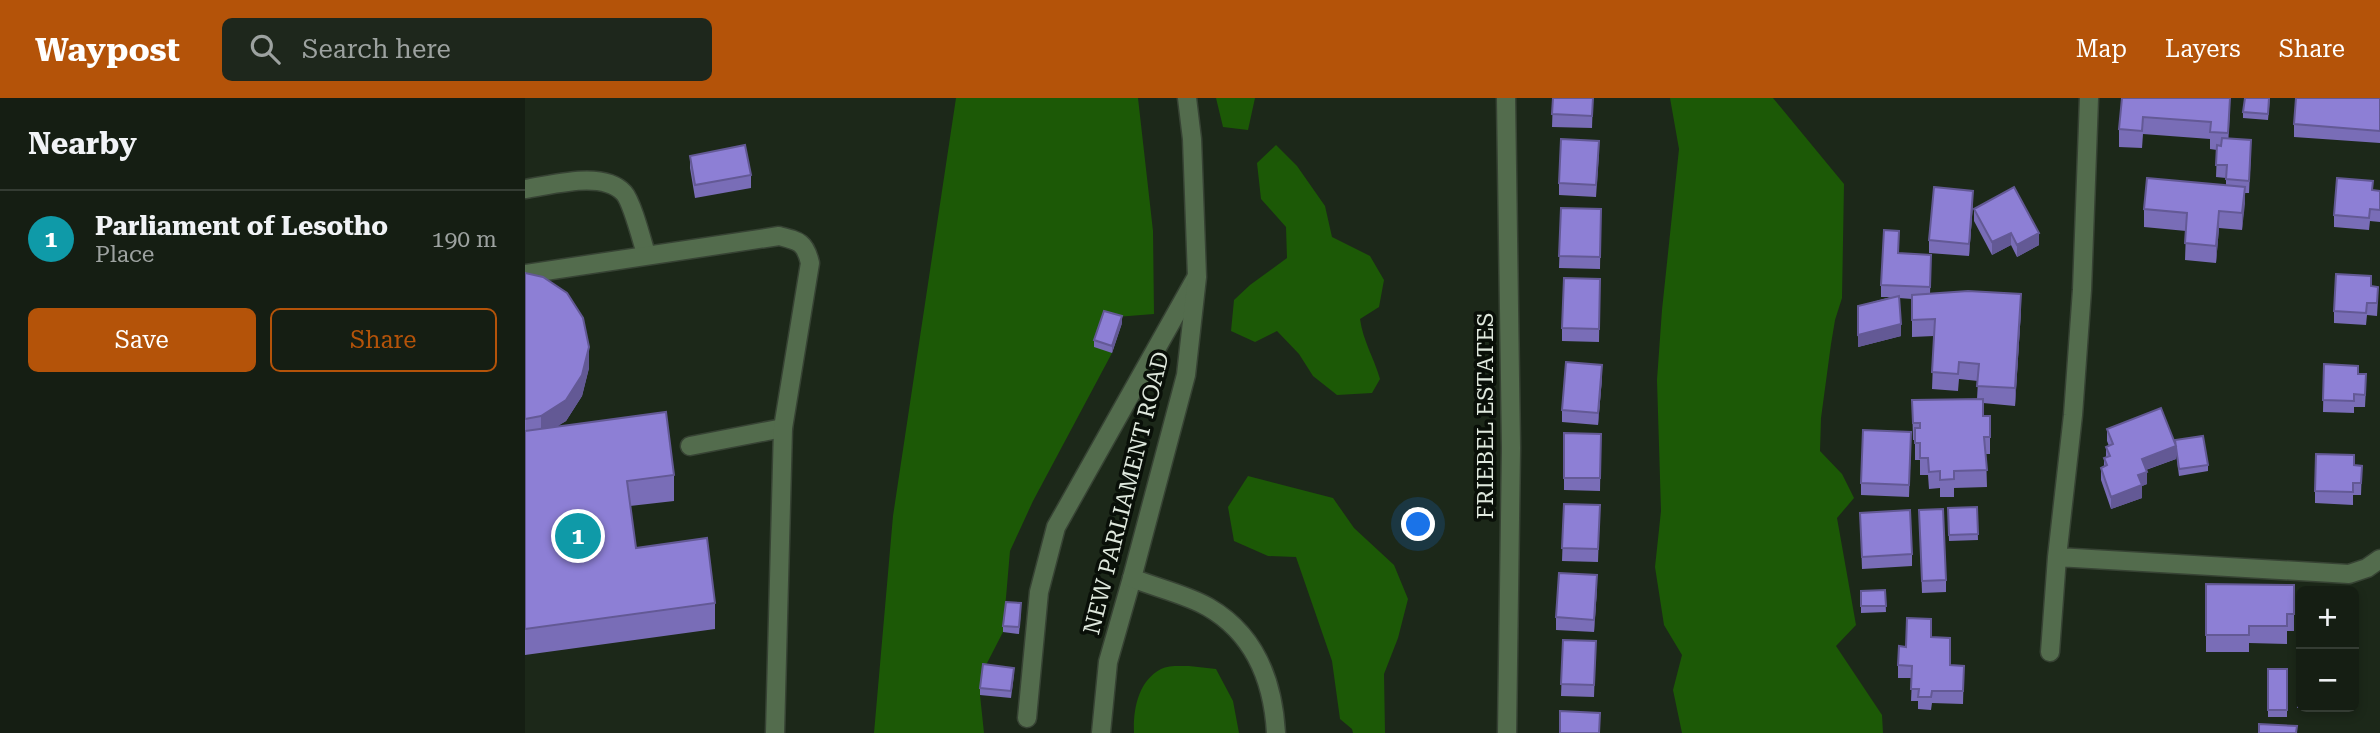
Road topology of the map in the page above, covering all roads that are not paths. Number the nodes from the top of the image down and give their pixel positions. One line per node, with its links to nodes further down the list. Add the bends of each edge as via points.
1 (1187, 98): 7 (street, NEW PARLIAMENT ROAD)
2 (1506, 98): 18 (street, FRIEBEL ESTATES, via 1511,448)
3 (2089, 98): 10 (street, via 2082,290)
4 (525, 189): 5 (street, via 590,180 610,182 626,194)
5 (646, 254): 6 (street); 8 (street, via 779,236 807,248 810,263)
6 (525, 274)
7 (1197, 277): 12 (street, NEW PARLIAMENT ROAD, via 1187,374); 14 (street, via 1056,527 1039,592)
8 (783, 428): 9 (street); 15 (street)
9 (690, 446)
10 (2057, 557): 11 (street, via 2349,574); 13 (street)
11 (2380, 559)
12 (1132, 578): 16 (street, NEW PARLIAMENT ROAD, via 1108,662); 17 (street, via 1207,606 1238,629 1261,662 1275,709)
13 (2050, 652)
14 (1027, 718)
15 (775, 733)
16 (1101, 733)
17 (1276, 733)
18 (1507, 733)

